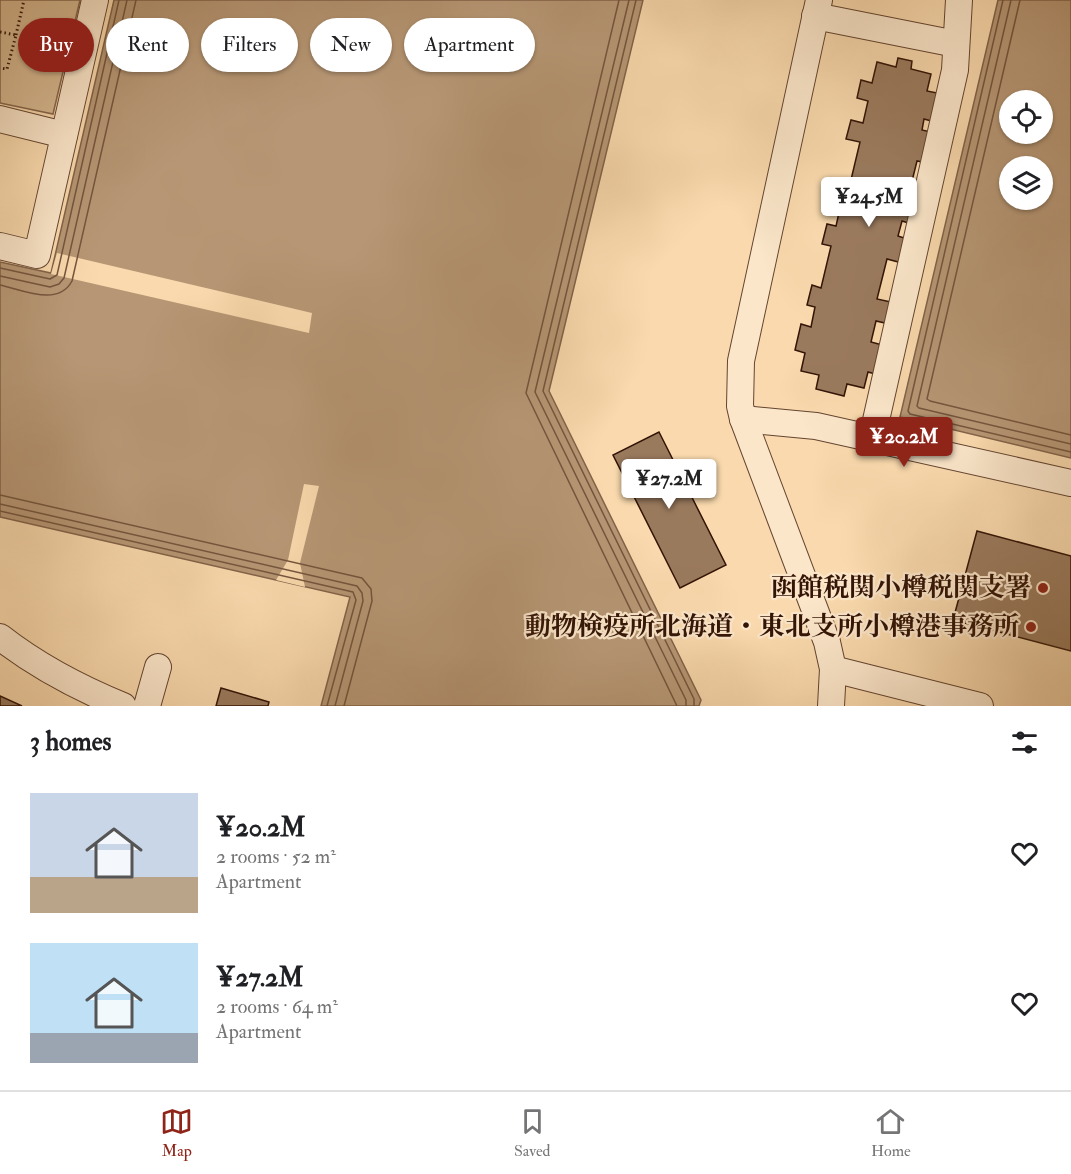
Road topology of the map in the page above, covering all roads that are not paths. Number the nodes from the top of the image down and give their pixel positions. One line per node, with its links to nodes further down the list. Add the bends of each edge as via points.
1 (96, 0): 6 (street)
2 (959, 0): 4 (street)
3 (817, 8): 4 (street); 8 (street, via 741,361)
4 (956, 44): 9 (street, via 955,70)
5 (0, 119): 6 (street)
6 (64, 135): 7 (street, via 37,255)
7 (0, 246)
8 (743, 419): 9 (street, via 816,426); 13 (street)
9 (872, 438): 10 (street)
10 (1071, 483)
11 (0, 637): 14 (street, via 49,671)
12 (158, 667): 15 (street)
13 (833, 669): 16 (street); 17 (street)
14 (123, 706)
15 (147, 706)
16 (831, 706)
17 (980, 706)

